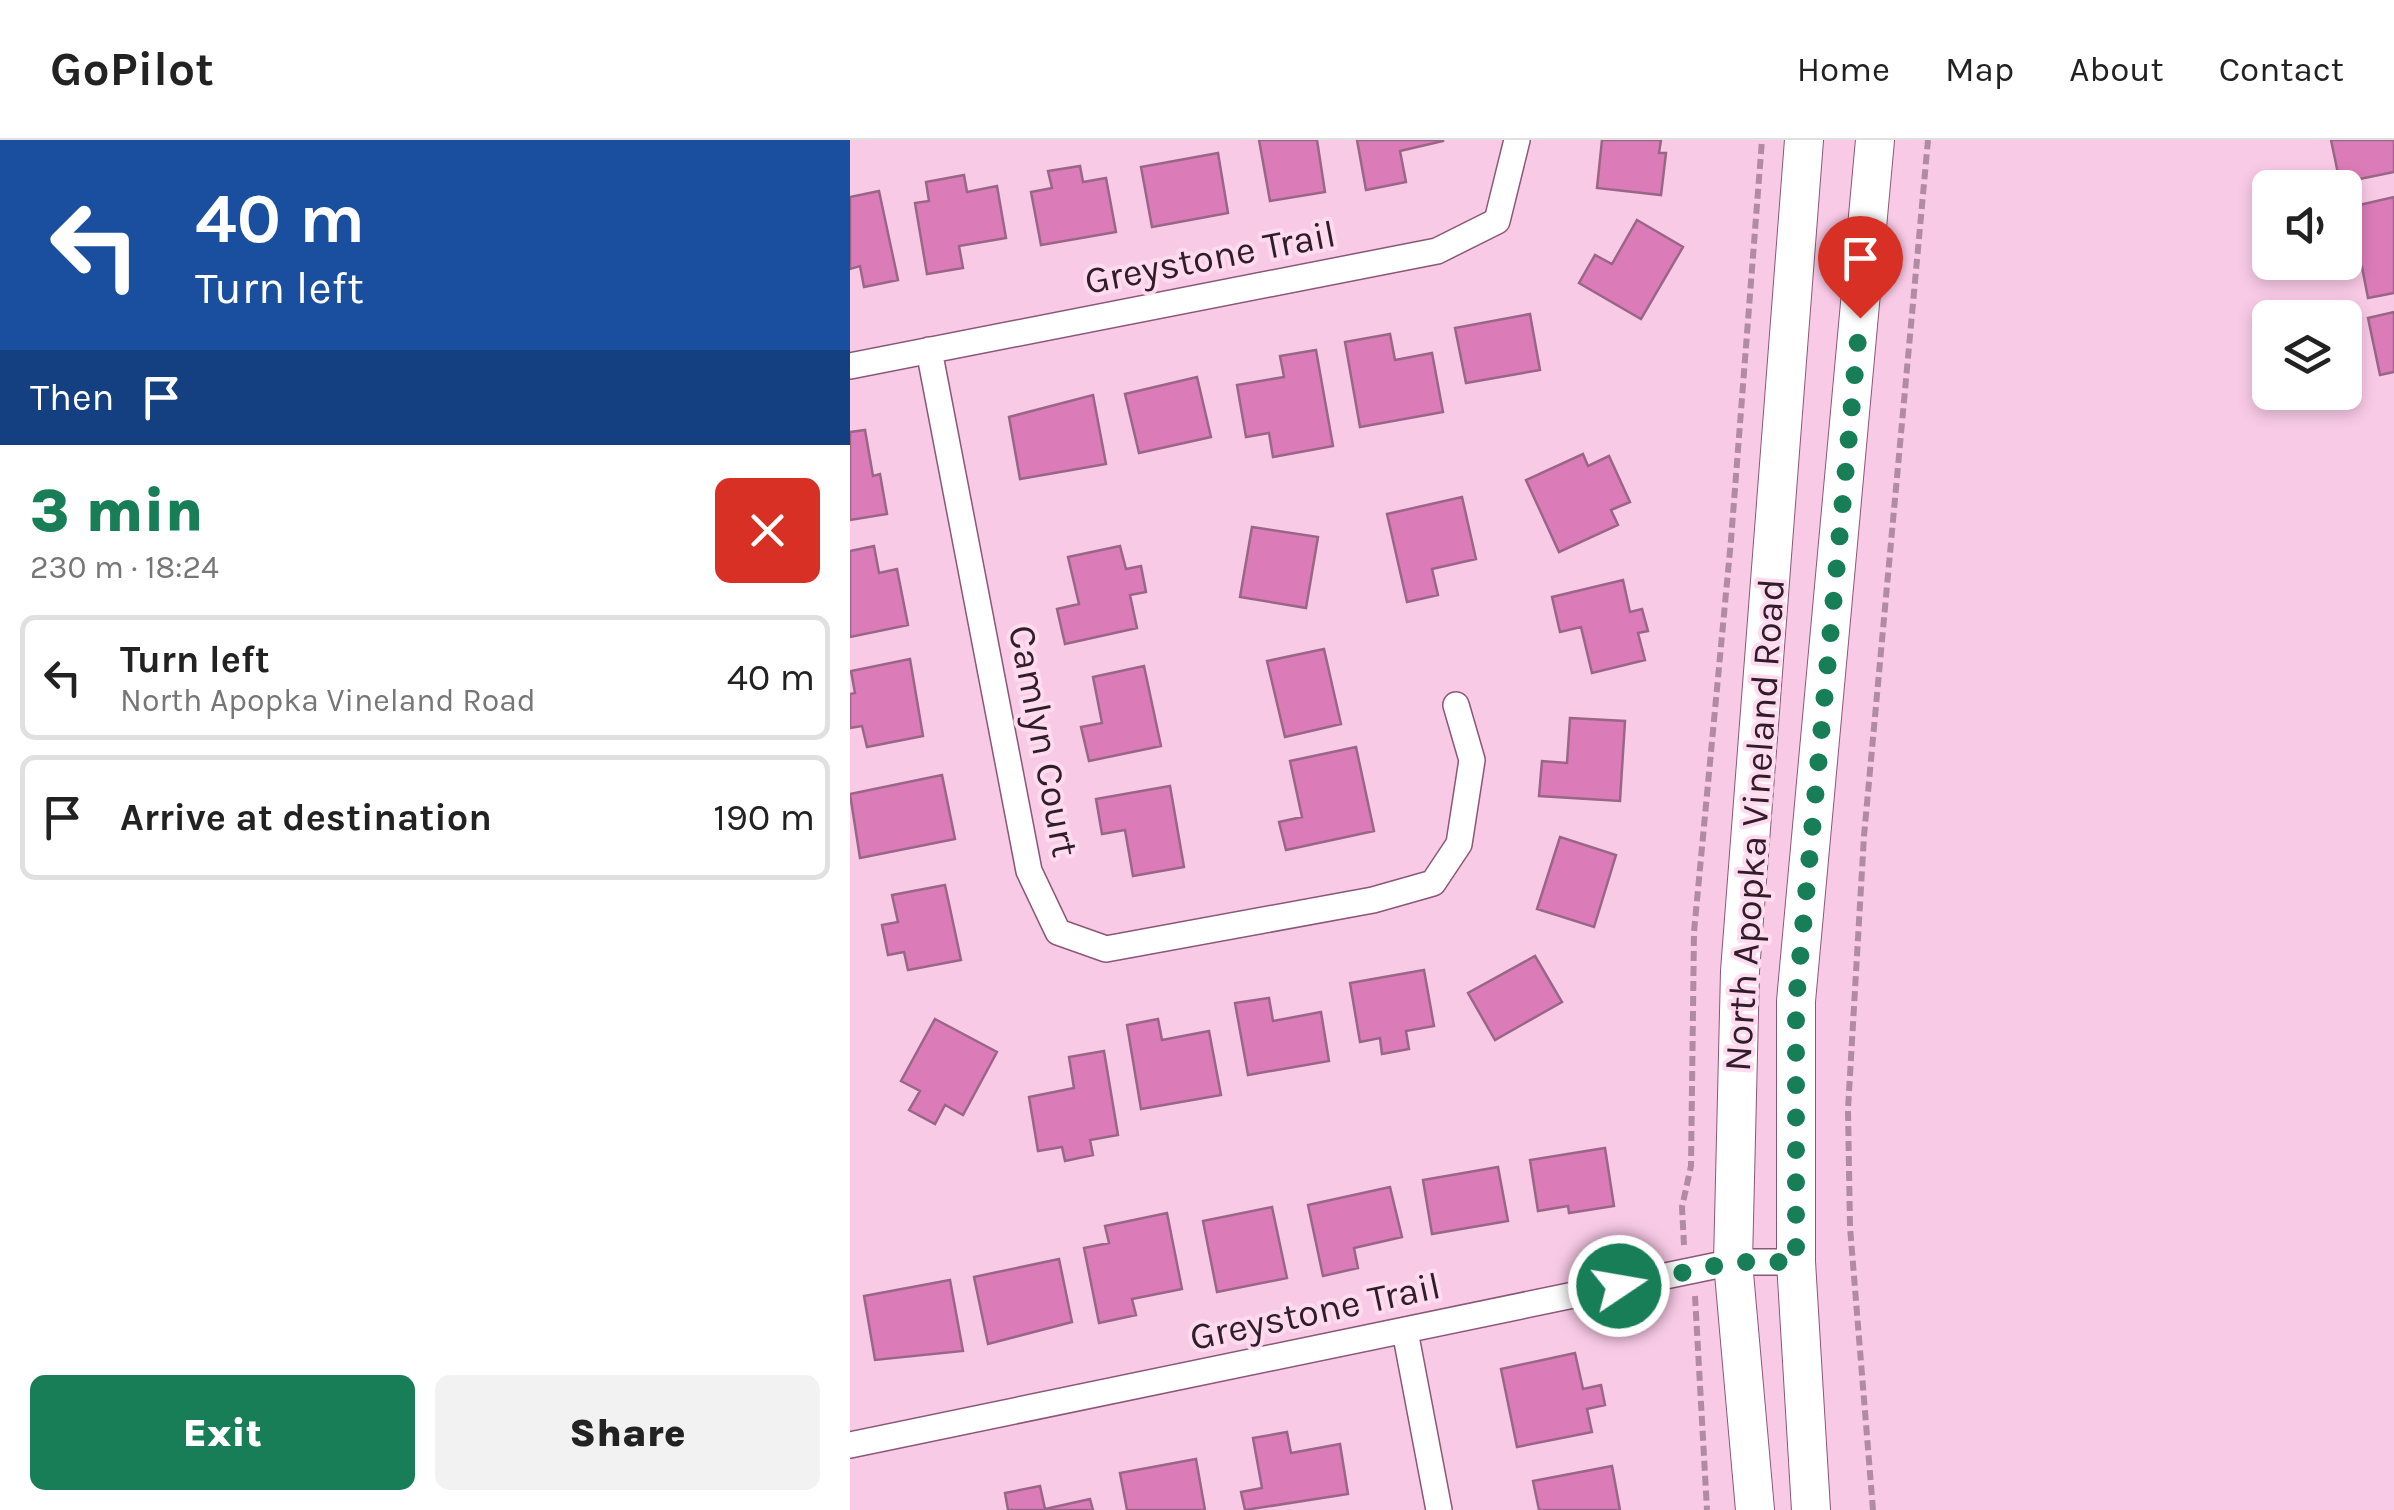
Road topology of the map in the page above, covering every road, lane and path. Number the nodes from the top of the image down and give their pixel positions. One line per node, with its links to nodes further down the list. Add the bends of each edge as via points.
1 (1517, 140): 5 (street, Greystone Trail, via 1497,221 1437,252)
2 (1804, 140): 8 (street, North Apopka Vineland Road, via 1740,970)
3 (1875, 140): 9 (street, North Apopka Vineland Road, via 1796,1002)
4 (1928, 140): 15 (path, via 1864,836 1848,1108 1850,1227)
5 (929, 350): 6 (street, Greystone Trail); 7 (street, Camlyn Court, via 1029,872 1058,932 1106,949 1433,883 1459,844 1472,760)
6 (850, 366)
7 (1456, 704)
8 (1733, 1262): 9 (street, Greystone Trail); 10 (street, Greystone Trail); 13 (street, North Apopka Vineland Road)
9 (1796, 1262): 14 (street, North Apopka Vineland Road)
10 (1405, 1331): 11 (street, Greystone Trail); 12 (street)
11 (850, 1445)
12 (1439, 1510)
13 (1754, 1510)
14 (1811, 1510)
15 (1874, 1510)

